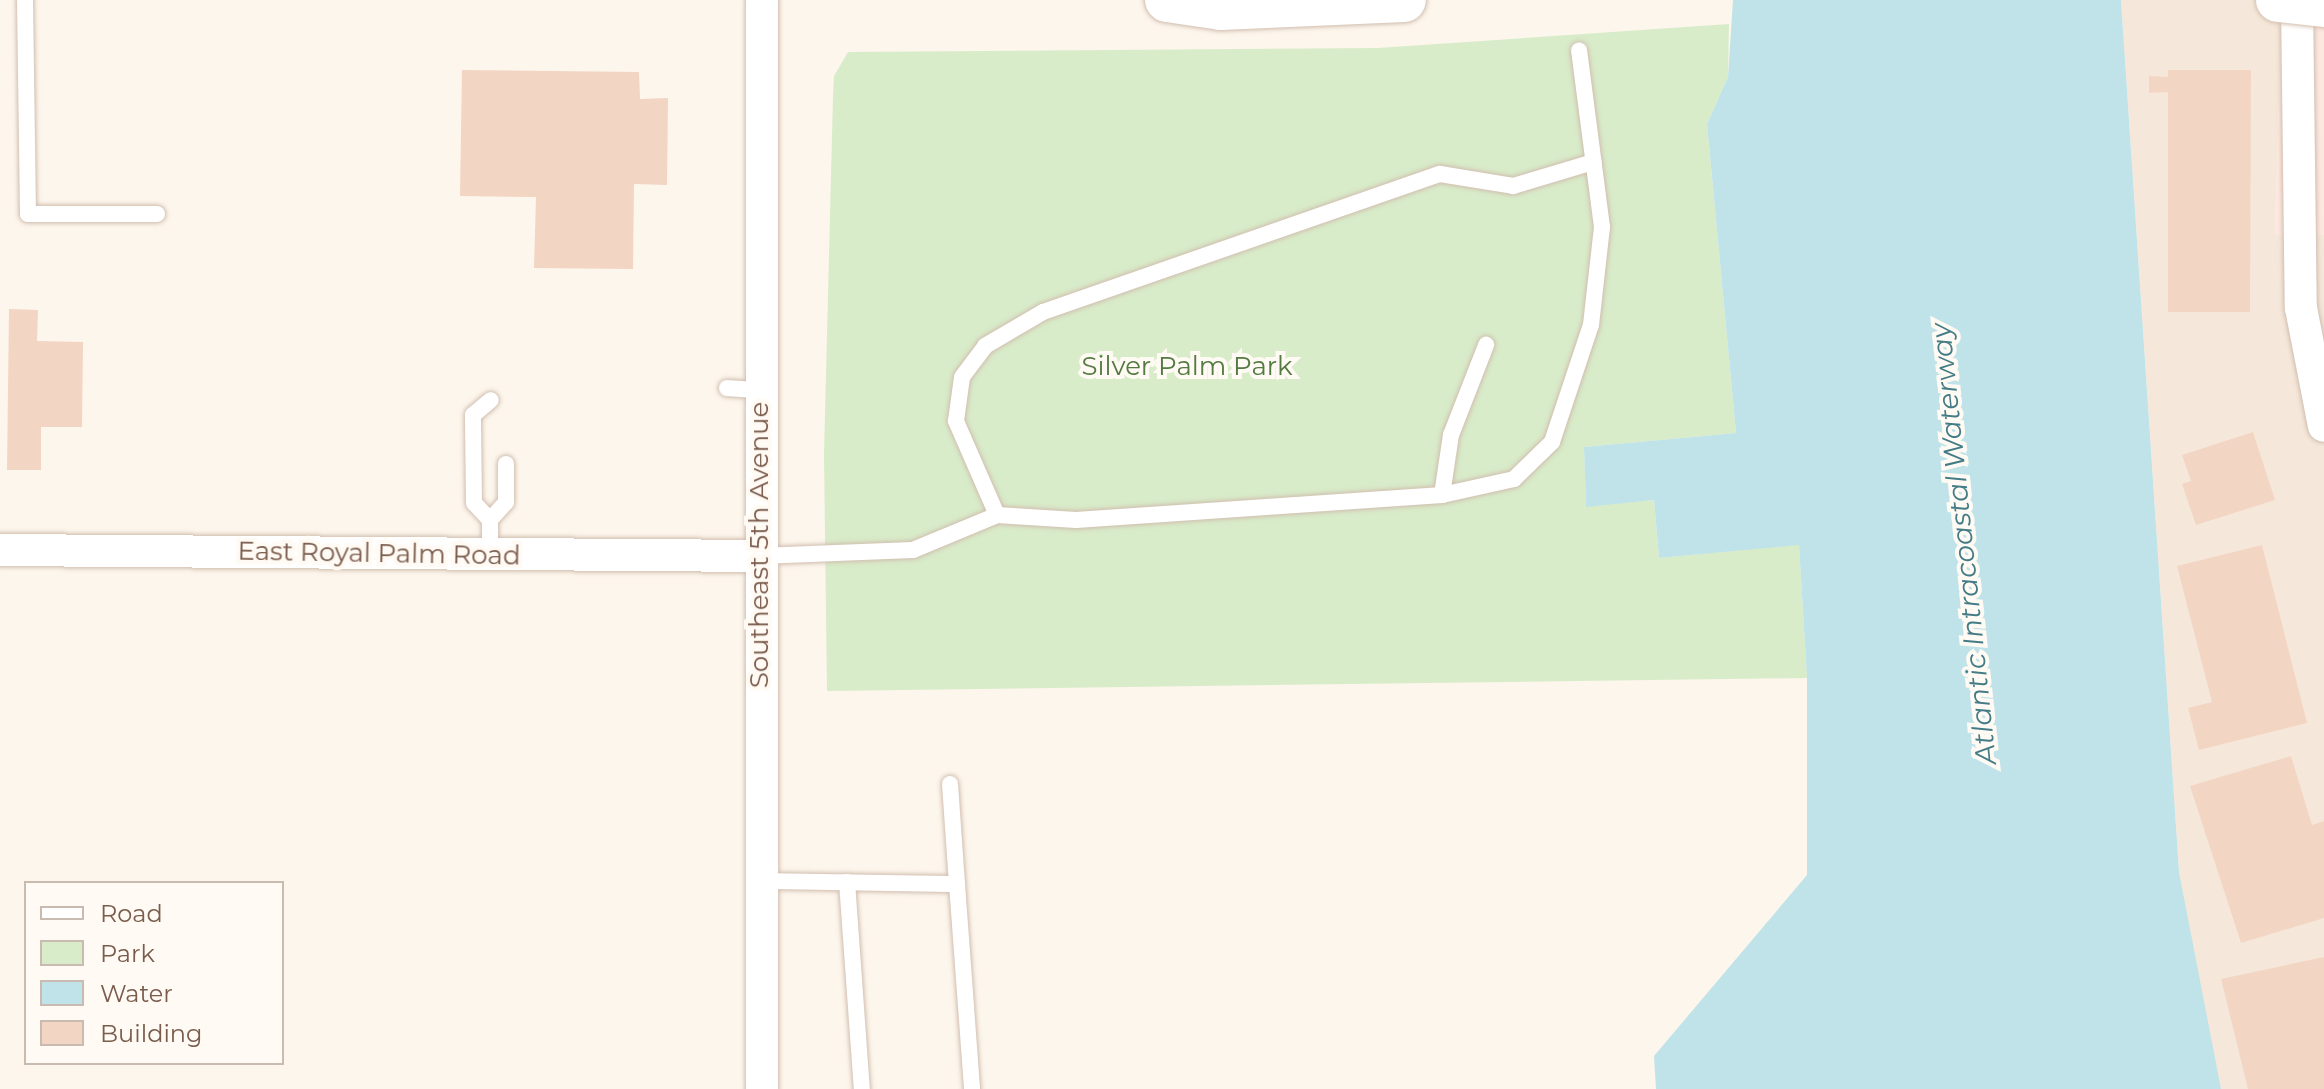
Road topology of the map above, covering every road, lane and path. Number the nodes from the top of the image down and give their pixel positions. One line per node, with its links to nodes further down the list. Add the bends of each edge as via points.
1 (25, 0): 10 (lane, via 28,214)
2 (762, 0): 14 (street, Southeast 5th Avenue)
3 (1167, 0): 4 (main road, via 1221,8)
4 (1404, 0)
5 (2278, 0): 7 (main road, bridge)
6 (2297, 0): 12 (street, via 2301,308)
7 (2324, 5)
8 (1579, 50): 9 (lane)
9 (1593, 162): 18 (lane, via 1602,227 1591,325 1552,442 1514,479); 19 (lane, via 1513,186 1440,174 1031,319 985,346 962,377 956,421)
10 (157, 214)
11 (1486, 345): 18 (lane, via 1451,435)
12 (2317, 380): 16 (street)
13 (727, 388): 14 (lane)
14 (759, 390): 23 (street, Southeast 5th Avenue)
15 (491, 400): 20 (lane, via 473,415 474,503)
16 (2324, 426)
17 (506, 464): 20 (lane, via 506,502)
18 (1442, 495): 19 (lane, via 1076,520)
19 (997, 515): 23 (lane, via 913,550)
20 (490, 520): 22 (lane)
21 (0, 550): 22 (street, East Royal Palm Road)
22 (490, 555): 23 (street, East Royal Palm Road)
23 (758, 556): 25 (street, Southeast 5th Avenue)
24 (950, 784): 27 (lane)
25 (765, 881): 26 (lane); 28 (street, Southeast 5th Avenue)
26 (847, 882): 27 (lane); 29 (lane)
27 (957, 884): 30 (lane)
28 (762, 1089)
29 (862, 1089)
30 (972, 1089)

